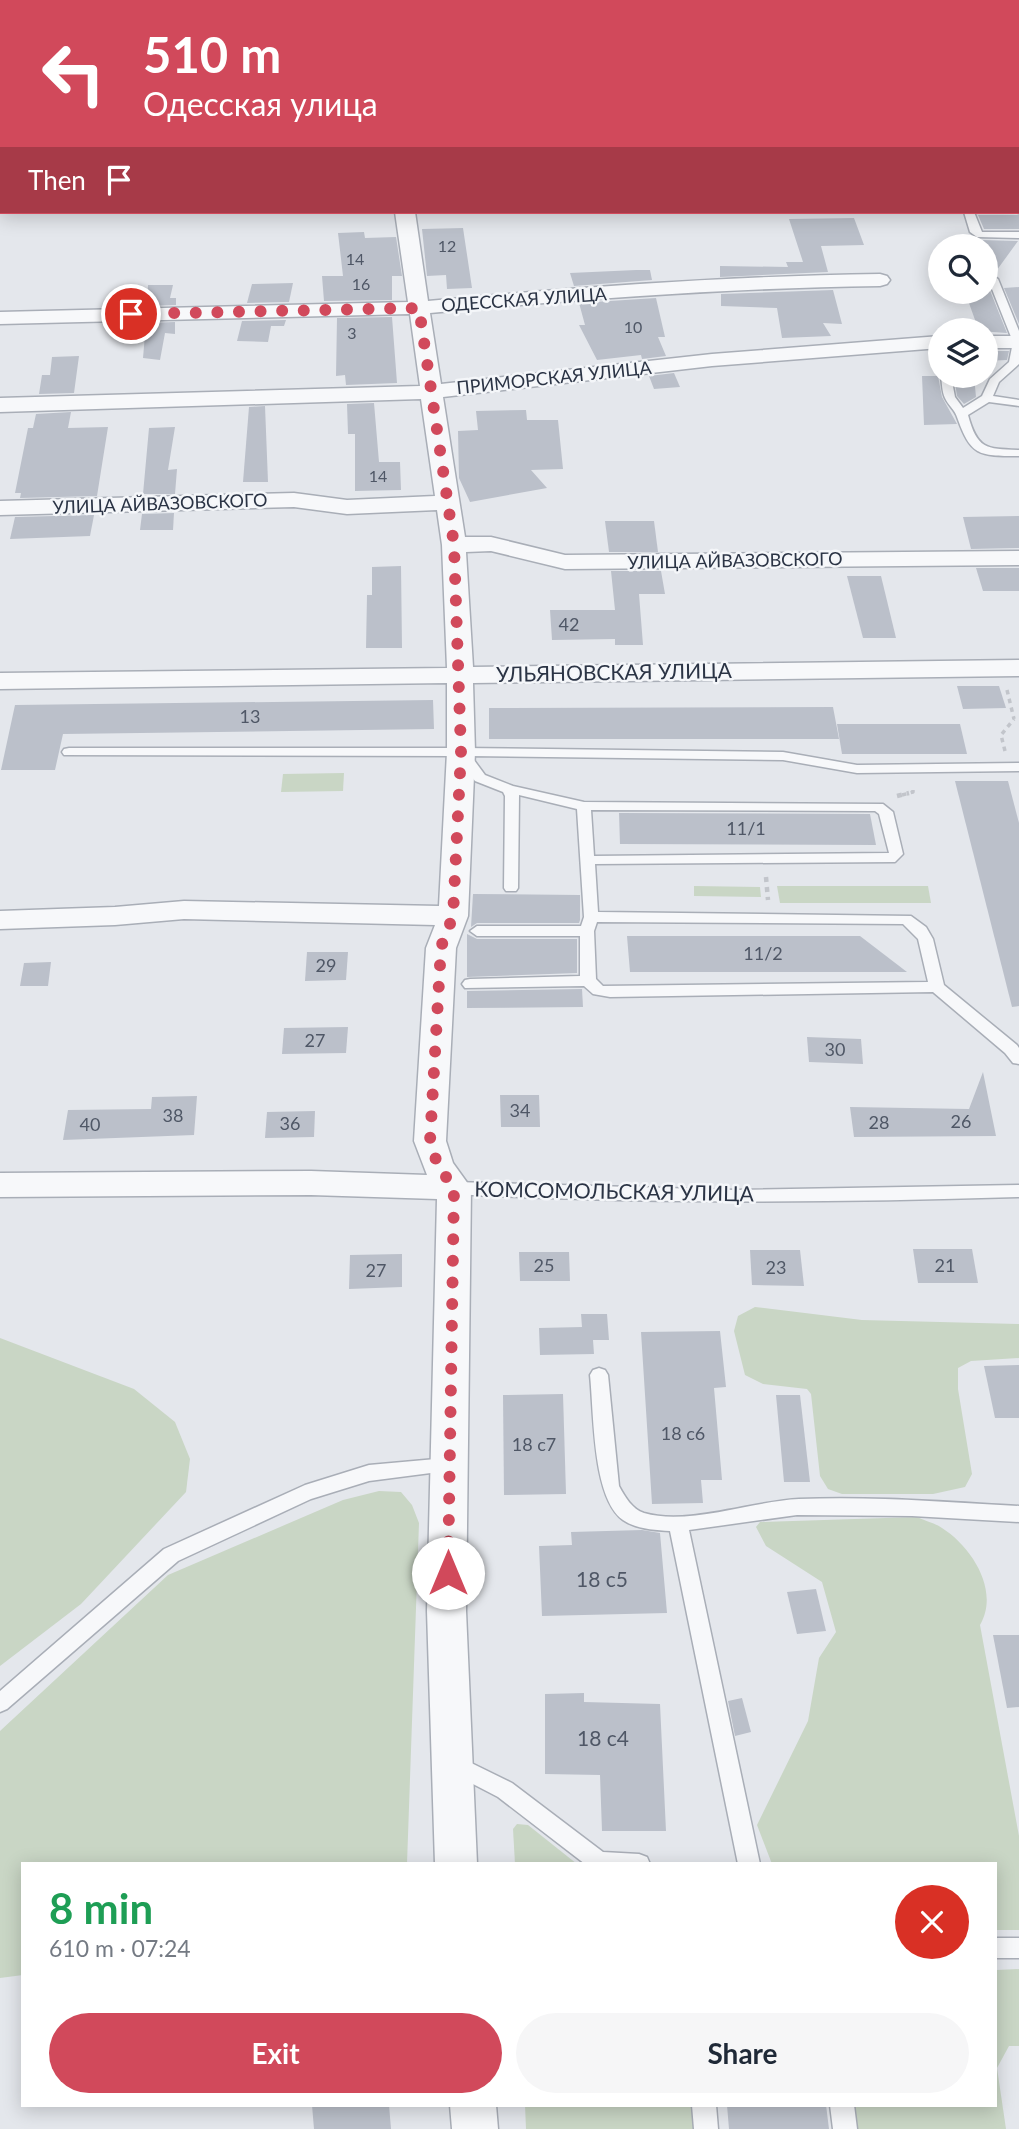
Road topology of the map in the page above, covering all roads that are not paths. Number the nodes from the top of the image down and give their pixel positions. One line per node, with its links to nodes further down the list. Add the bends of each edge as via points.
1 (405, 214): 6 (street)
2 (970, 214): 3 (lane, via 980,235)
3 (1019, 235)
4 (880, 280): 6 (street, ОДЕССКАЯ УЛИЦА)
5 (998, 294): 10 (lane)
6 (419, 308): 7 (street, ОДЕССКАЯ УЛИЦА); 12 (street)
7 (0, 318)
8 (928, 343): 12 (street, ПРИМОРСКАЯ УЛИЦА, via 712,360)
9 (998, 346): 10 (street)
10 (1017, 353): 13 (lane, via 994,381)
11 (948, 388): 16 (lane)
12 (430, 392): 15 (street, ПРИМОРСКАЯ УЛИЦА); 18 (street)
13 (987, 398): 14 (lane); 16 (lane)
14 (1019, 403)
15 (0, 405)
16 (962, 414): 17 (lane, via 967,437 975,447)
17 (1019, 453)
18 (446, 503): 19 (street, УЛИЦА АЙВАЗОВСКОГО, via 347,507 294,500); 20 (street)
19 (0, 508)
20 (454, 545): 21 (street, УЛИЦА АЙВАЗОВСКОГО, via 491,544 565,562); 23 (street)
21 (1019, 558)
22 (1012, 674): 23 (street, УЛЬЯНОВСКАЯ УЛИЦА)
23 (460, 676): 24 (street, УЛЬЯНОВСКАЯ УЛИЦА); 26 (street)
24 (0, 681)
25 (69, 752): 26 (lane)
26 (461, 752): 27 (lane, via 783,756 833,768); 28 (lane, via 480,778); 33 (street)
27 (1015, 767)
28 (509, 789): 29 (lane); 31 (lane)
29 (584, 806): 30 (lane); 30 (lane, via 866,805 886,812 896,854 890,859)
30 (589, 860): 34 (lane)
31 (511, 888)
32 (0, 920): 33 (street, via 184,910)
33 (465, 924): 34 (lane); 40 (street, via 441,947 430,1141 438,1166)
34 (589, 924): 35 (lane); 37 (lane, via 906,919 919,924 925,933)
35 (588, 981): 36 (lane); 37 (lane, via 598,990 610,992)
36 (470, 984)
37 (937, 987): 38 (lane)
38 (1019, 1059)
39 (0, 1185): 40 (street, КОМСОМОЛЬСКАЯ УЛИЦА, via 311,1183)
40 (454, 1188): 41 (lane, КОМСОМОЛЬСКАЯ УЛИЦА, via 735,1196); 43 (street)
41 (1019, 1191)
42 (599, 1375): 45 (lane, via 610,1486 617,1502 627,1514)
43 (447, 1465): 46 (lane, via 369,1473 305,1493 171,1555); 47 (street)
44 (1019, 1514): 45 (lane, via 797,1507)
45 (678, 1524): 50 (lane)
46 (0, 1703)
47 (448, 1760): 48 (street); 49 (lane, via 505,1790)
48 (456, 1862)
49 (599, 1862)
50 (749, 1862)
51 (997, 1948): 52 (lane)
52 (1019, 1948)
53 (473, 2107): 56 (street)
54 (705, 2107): 57 (lane)
55 (842, 2107): 58 (lane)
56 (475, 2129)
57 (706, 2129)
58 (845, 2129)

